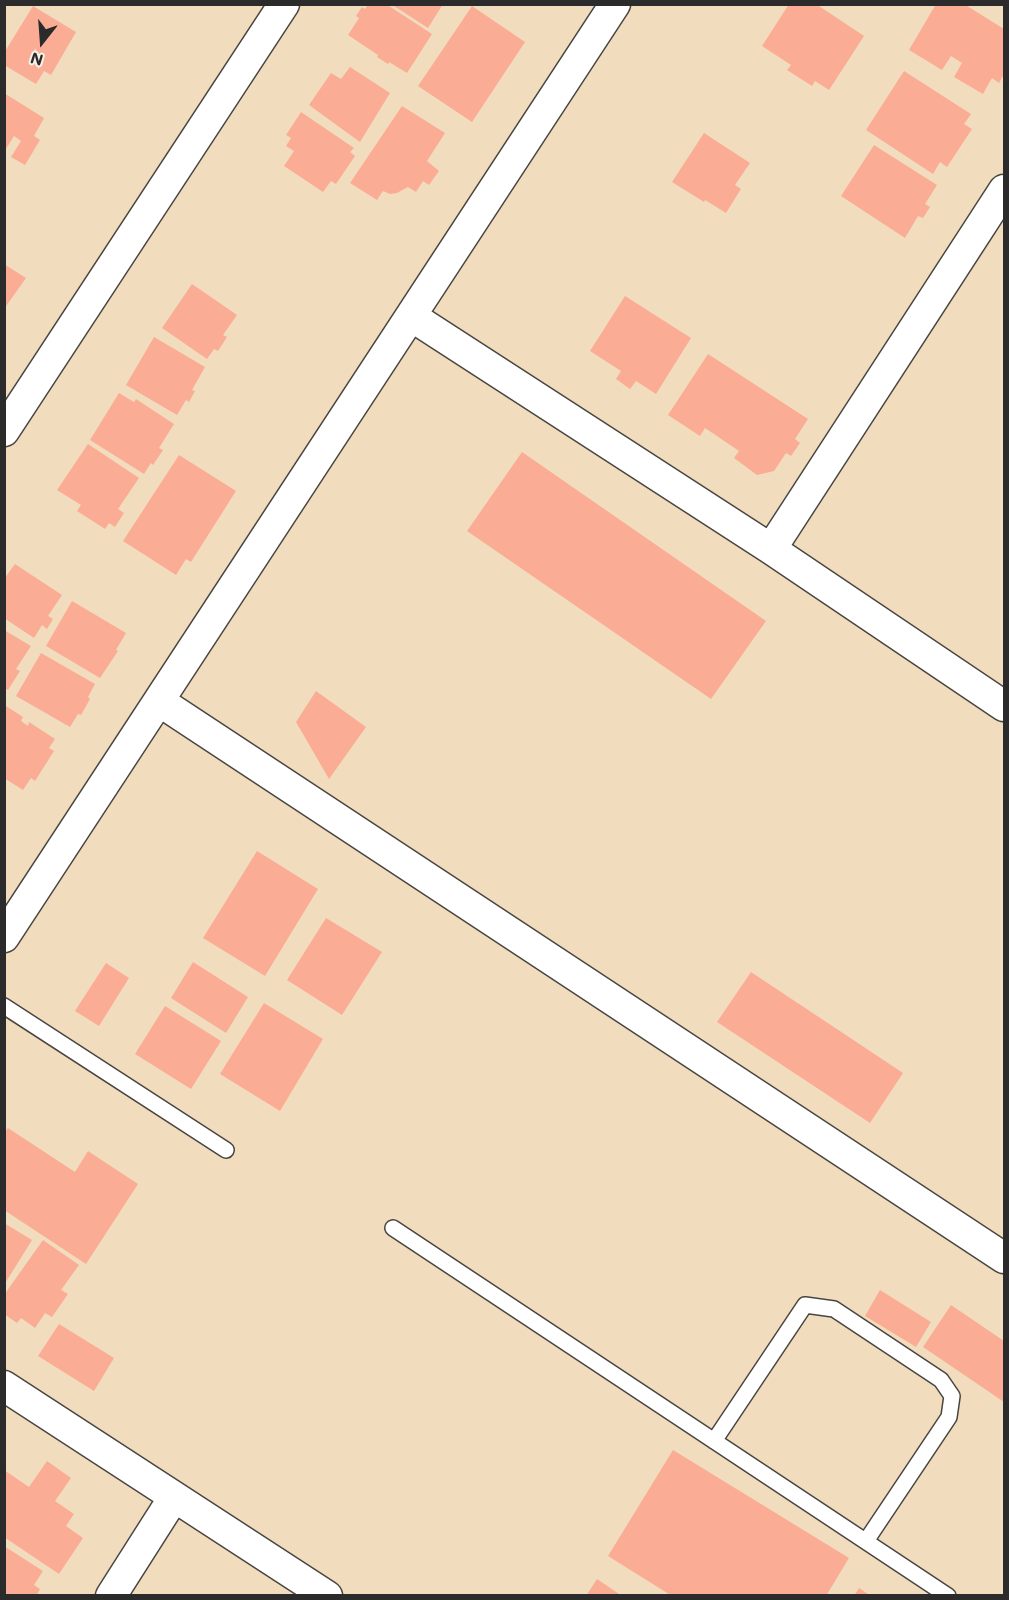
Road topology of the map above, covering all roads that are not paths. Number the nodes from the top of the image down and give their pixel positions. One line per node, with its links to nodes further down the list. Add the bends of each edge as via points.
1 (284, 4): 5 (street)
2 (608, 7): 4 (street)
3 (1005, 190): 6 (street)
4 (411, 316): 6 (street); 7 (street)
5 (4, 430)
6 (771, 549): 8 (street)
7 (159, 701): 9 (street); 13 (street)
8 (1005, 706)
9 (4, 936)
10 (4, 1006): 11 (lane)
11 (226, 1150)
12 (393, 1228): 15 (lane)
13 (1005, 1258)
14 (4, 1386): 16 (street)
15 (714, 1441): 17 (lane); 17 (lane, via 805,1305 834,1309 941,1380 951,1396 949,1417)
16 (174, 1497): 18 (street); 19 (street)
17 (866, 1541): 20 (lane)
18 (111, 1596)
19 (327, 1596)
20 (948, 1596)

